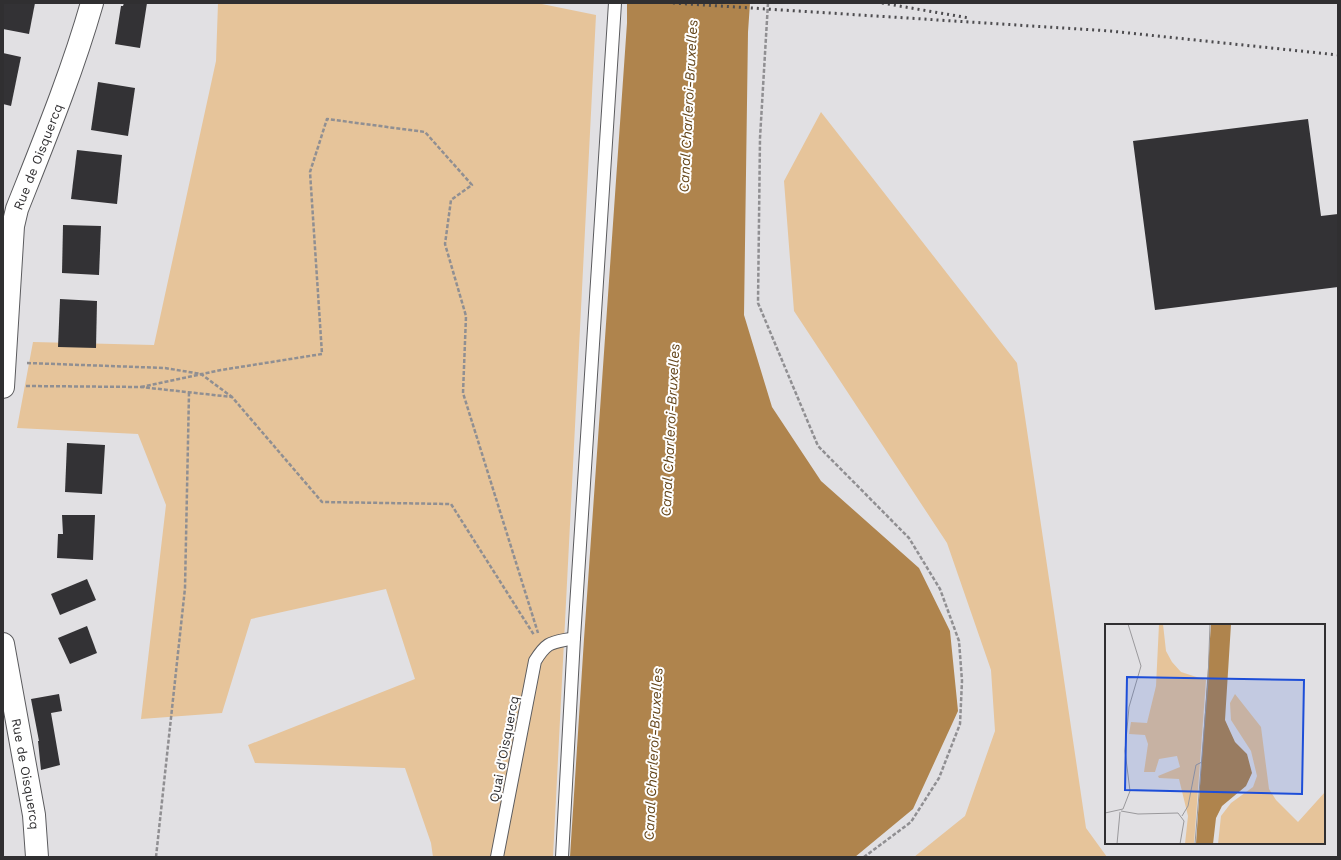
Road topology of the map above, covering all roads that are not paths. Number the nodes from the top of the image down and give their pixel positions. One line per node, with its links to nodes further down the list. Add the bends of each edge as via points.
1 (92, 3): 3 (street, Rue de Oisquercq, via 58,106 17,209 13,226)
2 (615, 3): 4 (lane)
3 (3, 386)
4 (574, 638): 7 (lane, Quai d'Oisquercq, via 549,644 535,661); 8 (lane)
5 (3, 644): 6 (street, Rue de Oisquercq, via 34,815)
6 (37, 857)
7 (498, 857)
8 (562, 857)

